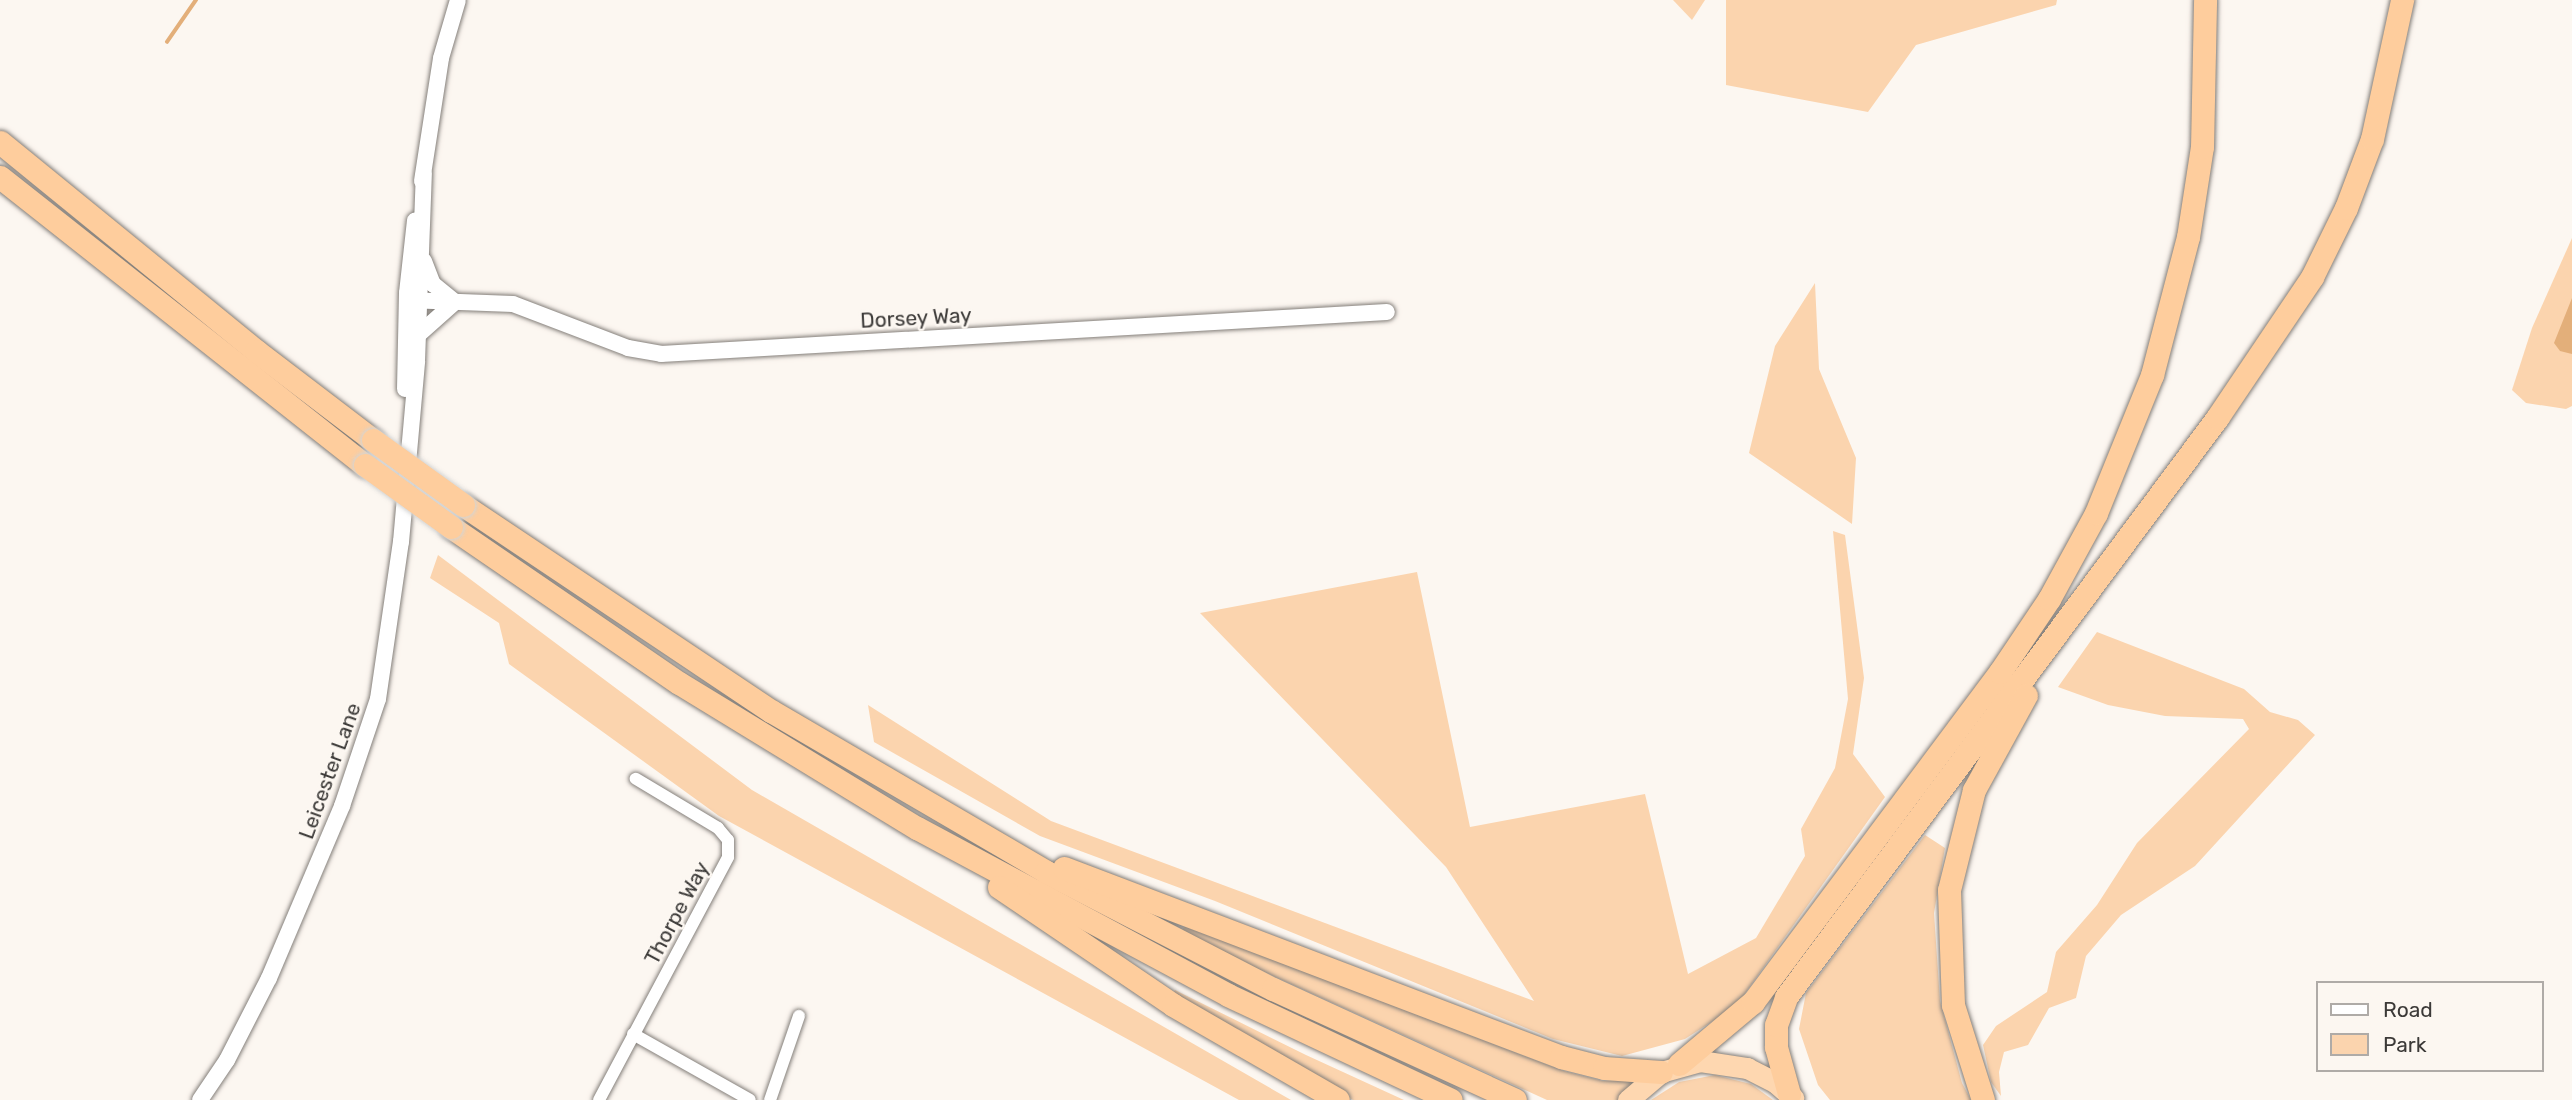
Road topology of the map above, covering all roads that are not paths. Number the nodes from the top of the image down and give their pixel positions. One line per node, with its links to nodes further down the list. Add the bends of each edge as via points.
1 (457, 0): 5 (street, Leicester Lane, via 441,58)
2 (2206, 0): 19 (highway, via 2202,147 2183,259 2149,384 2091,523 2006,664 1754,1002)
3 (2402, 0): 13 (highway, via 2376,124 2346,208 2322,257 2251,371)
4 (0, 142): 15 (highway, bridge, via 373,440 463,505 693,662)
5 (424, 173): 7 (street, Leicester Lane); 8 (street, Leicester Lane, via 410,252)
6 (0, 177): 16 (highway, bridge, via 365,466 679,683)
7 (423, 252): 8 (street, Leicester Lane); 9 (street, via 433,284)
8 (412, 300): 9 (street, Dorsey Way); 11 (street, Leicester Lane); 12 (street, Leicester Lane)
9 (455, 302): 10 (street, Dorsey Way, via 526,307 628,348 661,354); 11 (street)
10 (1387, 312)
11 (418, 335): 12 (street, Leicester Lane)
12 (408, 430): 21 (street, Leicester Lane, via 396,596 370,729 260,997 228,1060)
13 (2090, 587): 20 (highway, via 1786,997 1776,1025 1776,1047); 29 (highway, via 1987,761 1955,856 1948,906 1950,985 1964,1050)
14 (636, 779): 18 (street, Thorpe Way, via 718,828 728,840 724,872)
15 (916, 797): 19 (highway, via 1053,864 1561,1057 1604,1068); 27 (highway, via 1046,872 1215,960)
16 (917, 828): 25 (highway, via 1062,934 1184,1012); 26 (highway, via 1177,969)
17 (799, 1016): 24 (street)
18 (633, 1034): 22 (street, Thorpe Way); 23 (street)
19 (1670, 1068): 20 (highway, via 1738,1065 1768,1077); 28 (highway)
20 (1792, 1097)
21 (200, 1100)
22 (599, 1100)
23 (750, 1100)
24 (770, 1100)
25 (1338, 1100)
26 (1451, 1100)
27 (1515, 1100)
28 (1628, 1100)
29 (1983, 1100)

